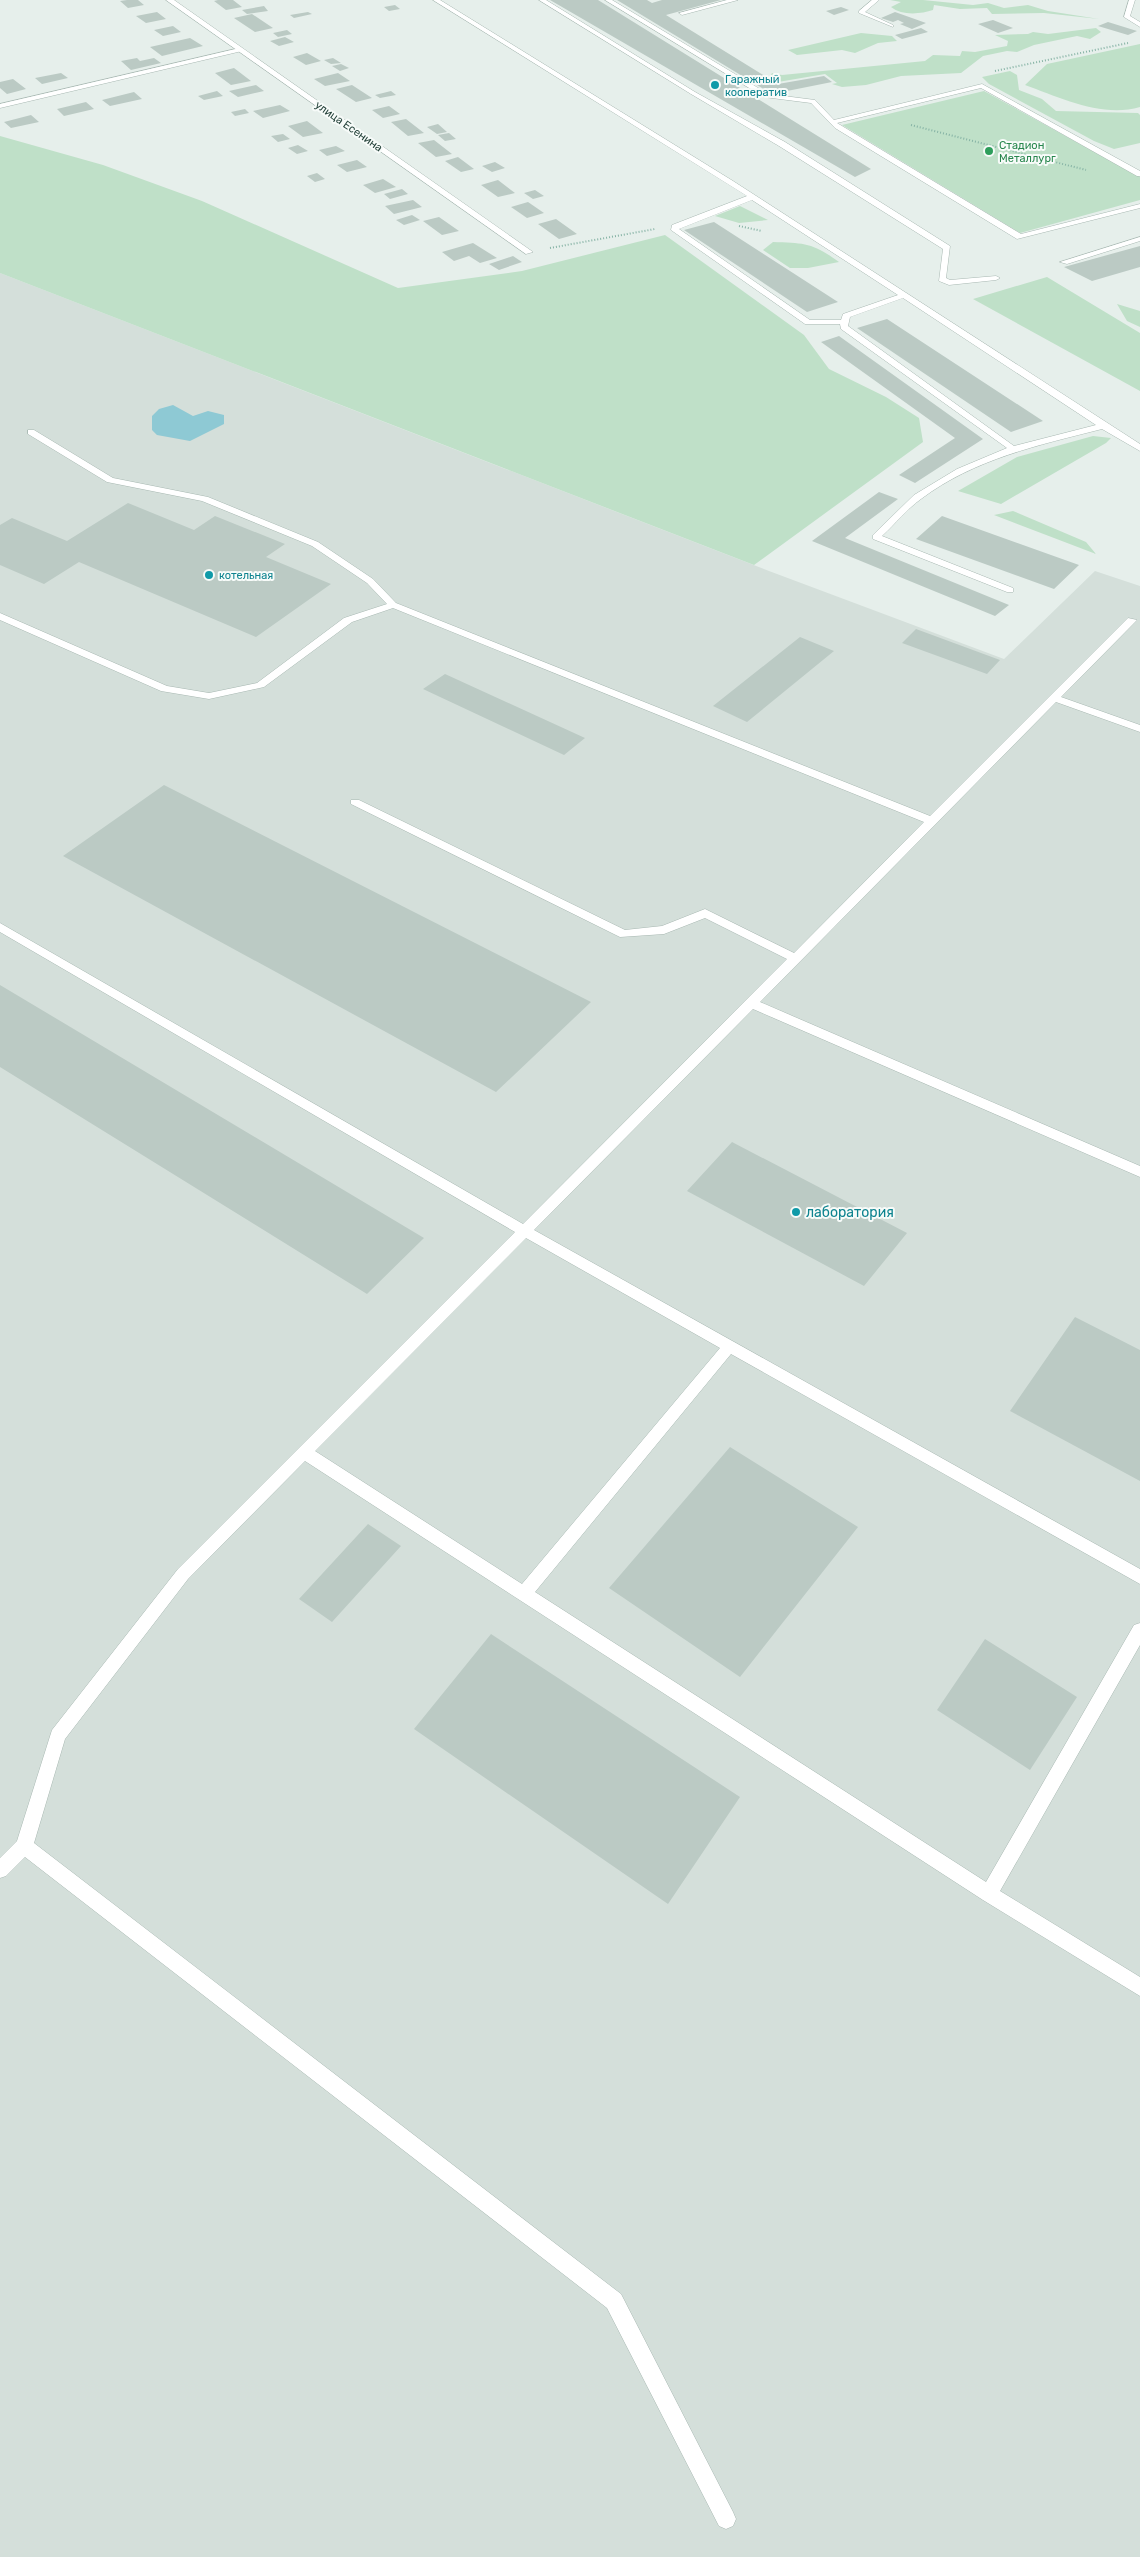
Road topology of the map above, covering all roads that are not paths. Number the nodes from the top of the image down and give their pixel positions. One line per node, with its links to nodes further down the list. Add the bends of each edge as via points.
1 (169, 0): 11 (street, улица Есенина)
2 (436, 0): 15 (lane, via 584,89)
3 (542, 0): 20 (lane, via 782,144 947,248 942,279 949,283)
4 (608, 0): 13 (lane, via 766,96 813,101)
5 (735, 0): 8 (lane)
6 (876, 0): 10 (lane, via 861,12)
7 (1132, 0): 9 (lane, via 1127,17)
8 (682, 13)
9 (1140, 25)
10 (891, 26)
11 (240, 50): 12 (lane); 18 (street, улица Есенина)
12 (0, 106)
13 (833, 122): 14 (lane, via 982,86); 16 (lane, via 1020,237)
14 (1140, 174)
15 (752, 197): 21 (lane); 22 (lane, via 675,227 675,230 808,322)
16 (1140, 206)
17 (1140, 239): 19 (lane)
18 (529, 252)
19 (1064, 262)
20 (996, 278)
21 (904, 295): 22 (lane, via 846,316); 23 (lane)
22 (845, 322): 26 (lane, via 844,327)
23 (1102, 426): 25 (lane); 26 (lane)
24 (31, 432): 28 (lane, via 110,480 205,499 315,544 370,581)
25 (1140, 448)
26 (1013, 449): 27 (lane, via 960,471 917,497 876,536)
27 (1010, 590)
28 (393, 605): 29 (lane, via 348,620 260,685 209,696 165,689); 34 (lane)
29 (0, 616)
30 (1132, 620): 31 (lane)
31 (1054, 698): 32 (lane); 34 (lane)
32 (1140, 729)
33 (355, 802): 36 (lane, via 624,934 664,930 705,913)
34 (932, 821): 36 (lane)
35 (0, 927): 39 (lane)
36 (795, 958): 37 (lane)
37 (751, 1003): 38 (lane); 39 (lane)
38 (1140, 1172)
39 (524, 1231): 40 (lane); 41 (lane)
40 (730, 1346): 42 (lane); 43 (lane)
41 (304, 1452): 43 (lane); 45 (lane, via 183,1574 58,1736)
42 (1140, 1577)
43 (524, 1594): 47 (lane)
44 (1140, 1630): 47 (lane)
45 (24, 1846): 46 (lane); 49 (lane, via 614,2301)
46 (0, 1870)
47 (989, 1894): 48 (lane)
48 (1140, 1987)
49 (726, 2519)

